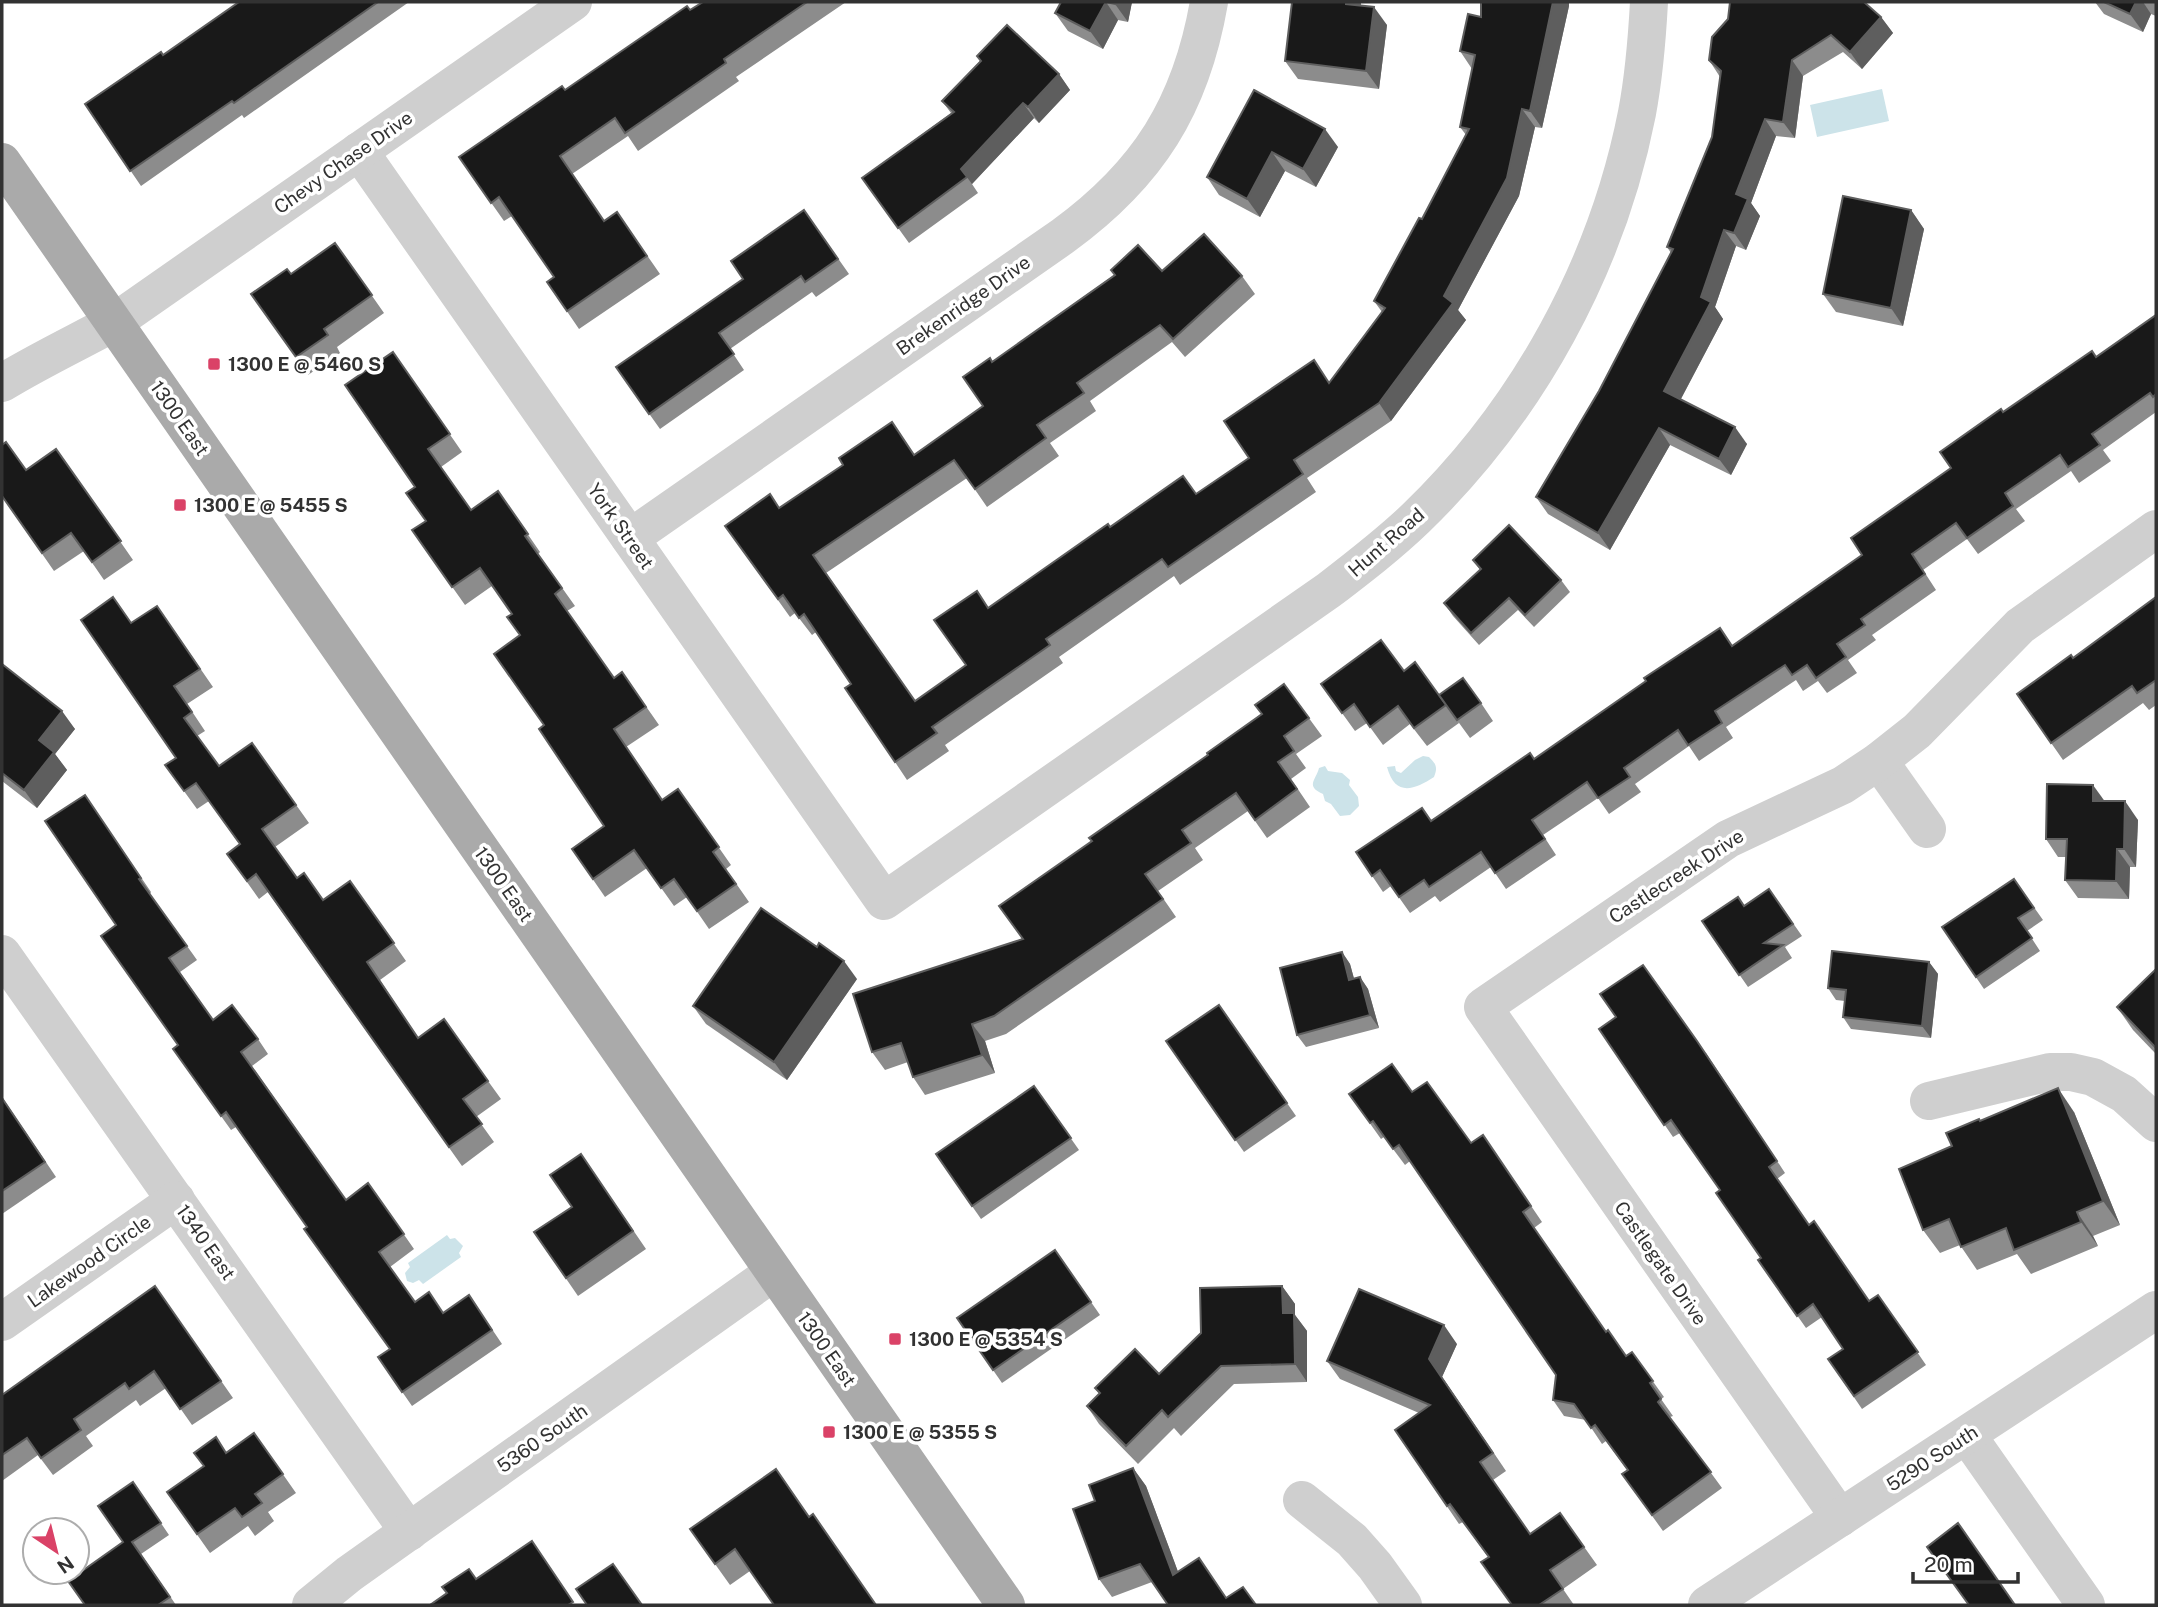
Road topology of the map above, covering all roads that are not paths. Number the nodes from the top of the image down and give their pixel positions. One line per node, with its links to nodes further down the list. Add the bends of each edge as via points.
1 (573, 2): 4 (street, Chevy Chase Drive)
2 (1209, 2): 9 (street, Brekenridge Drive, via 1203,36 1179,104 1142,164 1118,191 1063,236)
3 (1649, 2): 12 (street, Hunt Road, via 1637,113 1602,234 1552,342 1523,390 1455,478 1416,519 1329,590)
4 (359, 151): 6 (street, Chevy Chase Drive); 9 (street, York Street)
5 (2, 162): 6 (main road, 1300 East)
6 (113, 323): 7 (street, Chevy Chase Drive); 18 (main road, 1300 East)
7 (2, 383)
8 (2156, 529): 10 (street, Castlecreek Drive, via 2020,626 1917,731)
9 (630, 538): 12 (street, York Street)
10 (1879, 761): 11 (street); 14 (street, Castlecreek Drive, via 1843,785 1728,839)
11 (1927, 829)
12 (884, 901)
13 (2, 954): 17 (street, 1340 East)
14 (1483, 1007): 23 (street, Castlegate Drive)
15 (1929, 1101): 16 (street, via 2050,1072 2071,1072 2093,1077 2124,1094)
16 (2156, 1123)
17 (176, 1200): 20 (street, Lakewood Circle); 24 (street, 1340 East)
18 (774, 1272): 24 (street, 5360 South); 26 (main road, 1300 East)
19 (2156, 1310): 21 (street, 5290 South)
20 (2, 1322)
21 (1968, 1435): 23 (street, 5290 South); 29 (street)
22 (1302, 1500): 27 (street, via 1352,1540)
23 (1840, 1518): 28 (street, 5290 South)
24 (410, 1531): 25 (street, 5360 South)
25 (311, 1605)
26 (1006, 1605)
27 (1403, 1605)
28 (1706, 1605)
29 (2085, 1605)

